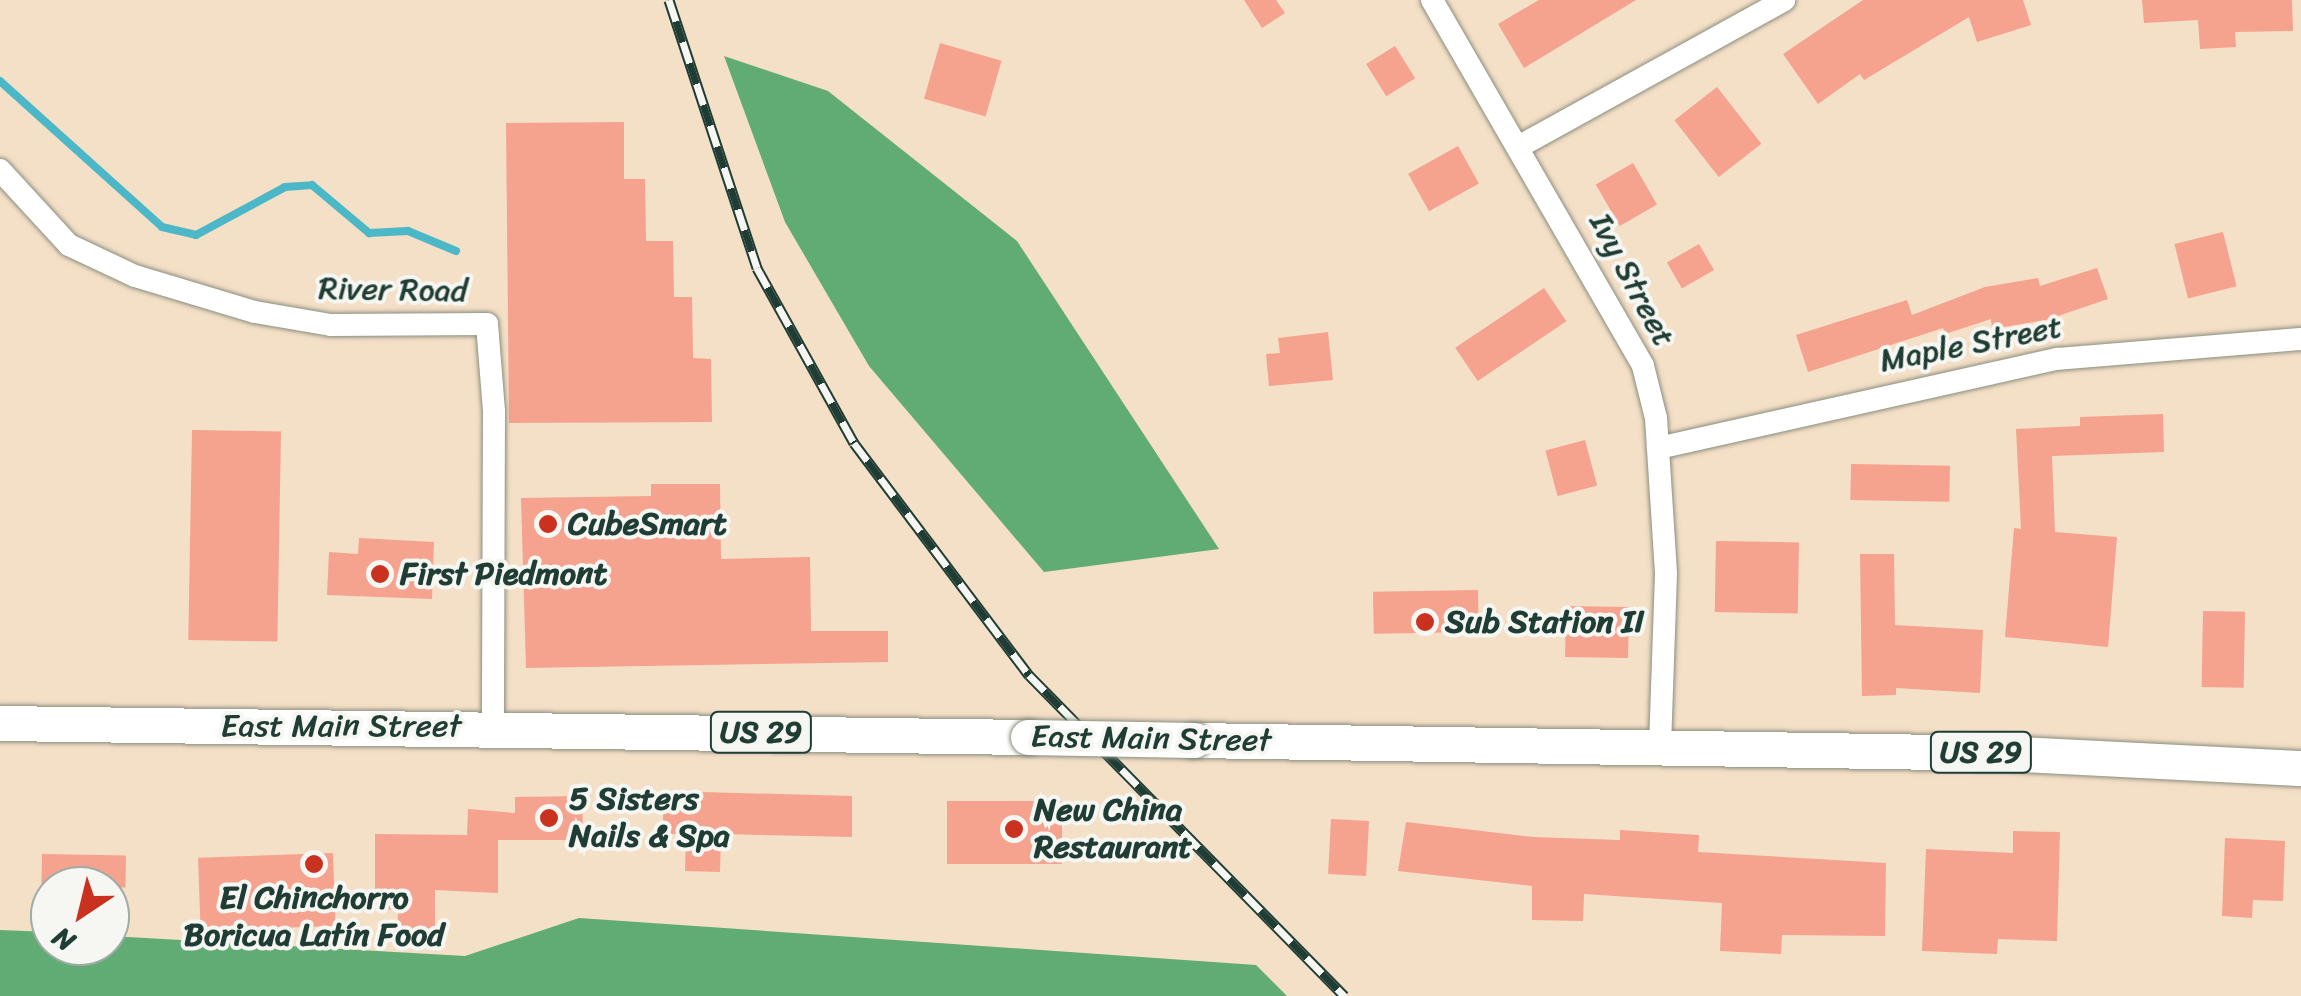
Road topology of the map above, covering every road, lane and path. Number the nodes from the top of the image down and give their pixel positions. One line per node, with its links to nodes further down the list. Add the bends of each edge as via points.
1 (1432, 0): 3 (street, Ivy Street)
2 (1784, 0): 3 (street)
3 (1520, 146): 6 (street, Ivy Street, via 1632,341 1651,392)
4 (0, 170): 8 (street, River Road, via 69,245 135,276 256,312 331,325 487,324 494,412)
5 (2301, 339): 6 (street, Maple Street, via 2040,361)
6 (1658, 448): 9 (street, Ivy Street, via 1666,574)
7 (0, 723): 8 (main road, East Main Street / US 29)
8 (494, 727): 9 (main road, East Main Street / US 29, bridge)
9 (1660, 745): 10 (main road, East Main Street / US 29)
10 (2301, 768)

